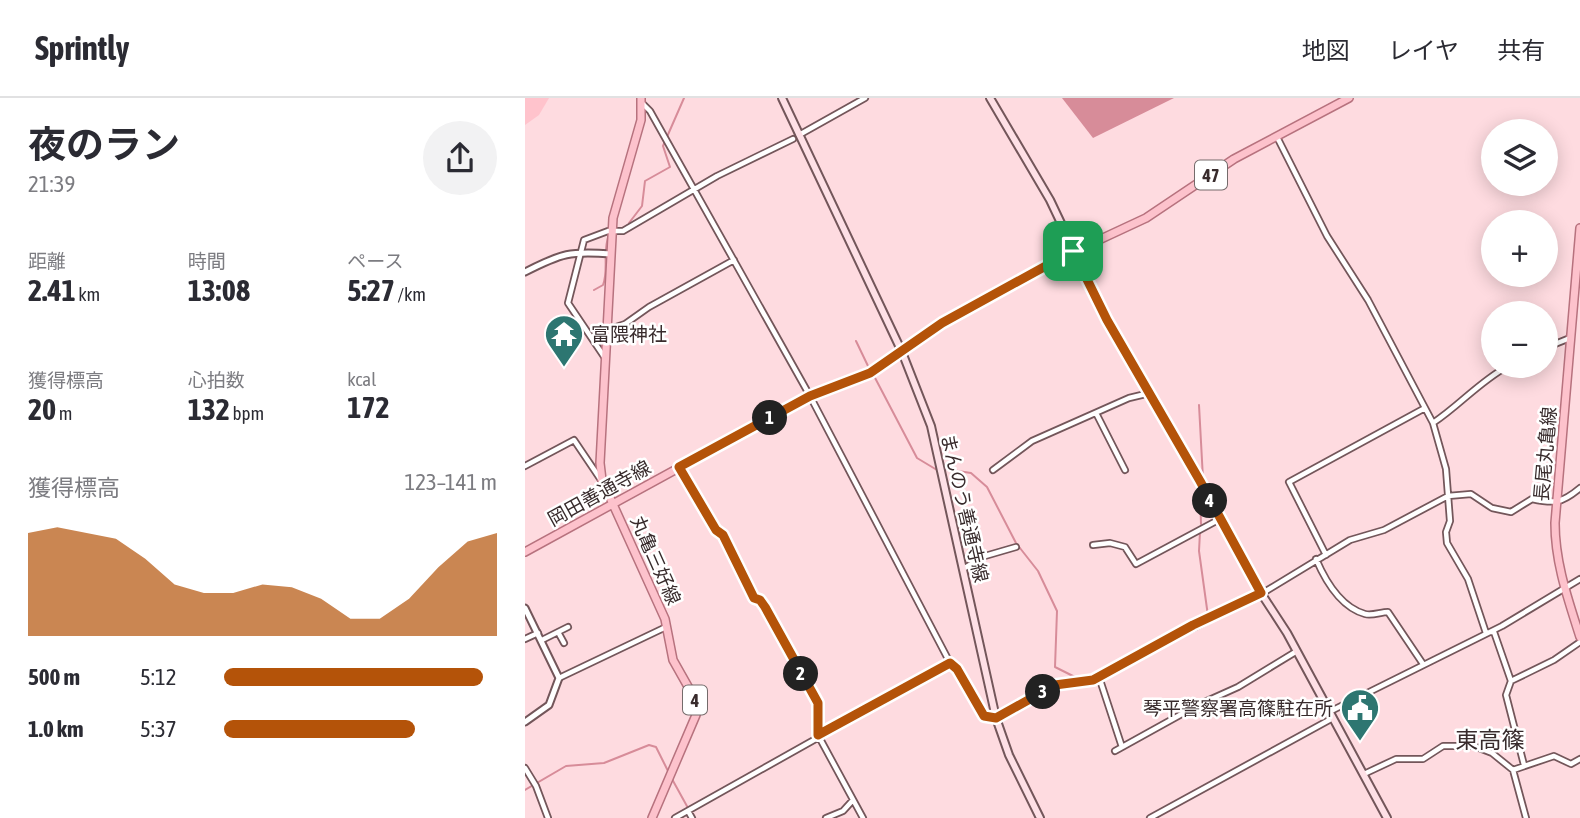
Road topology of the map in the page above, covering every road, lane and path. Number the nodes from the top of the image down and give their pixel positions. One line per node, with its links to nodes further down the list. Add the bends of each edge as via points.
1 (782, 98): 7 (main road, まんのう善通寺線)
2 (865, 98): 7 (street)
3 (990, 98): 11 (main road, via 1050,200)
4 (1349, 98): 6 (main road, 岡田善通寺線 / 47)
5 (642, 101): 8 (street); 10 (main road, 丸亀三好線 / 4, via 615,204)
6 (1276, 135): 11 (main road, 岡田善通寺線 / 47, via 1146,218); 25 (street, via 1327,236 1368,300)
7 (796, 137): 8 (street); 20 (main road, まんのう善通寺線)
8 (696, 191): 10 (street, via 623,231); 14 (street)
9 (1580, 228): 18 (main road, 長尾丸亀線)
10 (613, 231): 12 (street, via 588,237); 13 (main road, 丸亀三好線 / 4)
11 (1073, 251): 20 (main road, 岡田善通寺線 / 47, via 942,323); 23 (main road)
12 (582, 252): 13 (street); 15 (street, via 560,254); 21 (street, via 568,303)
13 (607, 254): 16 (main road, 丸亀三好線 / 4)
14 (734, 260): 16 (street); 24 (street)
15 (525, 272)
16 (607, 330): 21 (main road, 丸亀三好線 / 4)
17 (1580, 332): 18 (street)
18 (1570, 336): 19 (street); 36 (main road, 長尾丸亀線)
19 (1558, 342)
20 (902, 352): 24 (main road, 岡田善通寺線 / 47, via 870,373); 43 (main road, まんのう善通寺線, via 939,454)
21 (606, 359): 32 (main road, 丸亀三好線 / 4)
22 (1487, 378): 27 (street)
23 (1150, 393): 26 (street); 37 (main road)
24 (810, 396): 29 (main road, 岡田善通寺線 / 47); 58 (street)
25 (1425, 408): 27 (street); 41 (street, via 1289,482)
26 (1097, 415): 30 (street, via 1032,441); 31 (street)
27 (1433, 423): 34 (street)
28 (525, 466): 32 (street, via 574,440)
29 (679, 467): 35 (main road, 岡田善通寺線 / 47); 66 (street, via 818,703)
30 (993, 470)
31 (1125, 470)
32 (602, 480): 35 (main road, 丸亀三好線 / 4)
33 (1580, 488): 36 (street)
34 (1448, 496): 36 (street, via 1471,494 1492,508 1511,512 1532,499); 41 (street); 52 (street, via 1447,543 1472,588)
35 (613, 503): 40 (main road, 岡田善通寺線 / 47); 48 (main road, 丸亀三好線 / 4)
36 (1557, 503): 45 (main road, 長尾丸亀線, via 1555,548)
37 (1220, 519): 38 (street, via 1136,564 1125,547); 46 (main road)
38 (1093, 545)
39 (1016, 547): 43 (street)
40 (525, 552)
41 (1326, 555): 42 (street)
42 (1316, 559): 46 (street); 59 (street, via 1329,586 1352,607 1365,614 1388,612)
43 (962, 569): 64 (main road, まんのう善通寺線)
44 (1580, 579): 45 (street)
45 (1565, 590): 52 (street); 55 (main road, 長尾丸亀線)
46 (1263, 592): 57 (main road); 64 (street, via 1093,680 1055,685)
47 (525, 608): 51 (street)
48 (667, 626): 60 (street); 77 (main road, 丸亀三好線 / 4, via 673,660 695,699 696,715)
49 (568, 627): 50 (street)
50 (558, 632): 54 (street); 56 (street)
51 (538, 633): 53 (street); 54 (street)
52 (1486, 633): 59 (street); 61 (street, via 1494,632)
53 (525, 639)
54 (542, 640): 60 (street)
55 (1580, 640): 61 (street, via 1554,660)
56 (564, 643)
57 (1297, 651): 63 (main road); 67 (street)
58 (950, 663): 64 (street, via 984,716); 66 (street)
59 (1423, 664): 63 (street)
60 (559, 678): 65 (street, via 549,705)
61 (1511, 681): 70 (street, via 1506,695)
62 (1101, 683): 67 (street)
63 (1331, 715): 73 (main road); 83 (street)
64 (996, 718): 82 (main road, まんのう善通寺線, via 1011,762)
65 (525, 722)
66 (818, 735): 74 (street); 75 (street)
67 (1122, 747): 68 (street)
68 (1115, 751)
69 (1580, 759): 70 (street, via 1571,764 1554,756)
70 (1524, 765): 72 (street)
71 (525, 768): 76 (street)
72 (1513, 769): 73 (street, via 1474,746 1447,745 1423,759 1396,759); 85 (street)
73 (1364, 774): 84 (main road)
74 (853, 800): 80 (street, via 843,811); 81 (street)
75 (688, 811): 78 (street); 79 (street)
76 (548, 818)
77 (652, 818)
78 (675, 818)
79 (692, 818)
80 (826, 818)
81 (863, 818)
82 (1040, 818)
83 (1150, 818)
84 (1387, 818)
85 (1526, 818)

